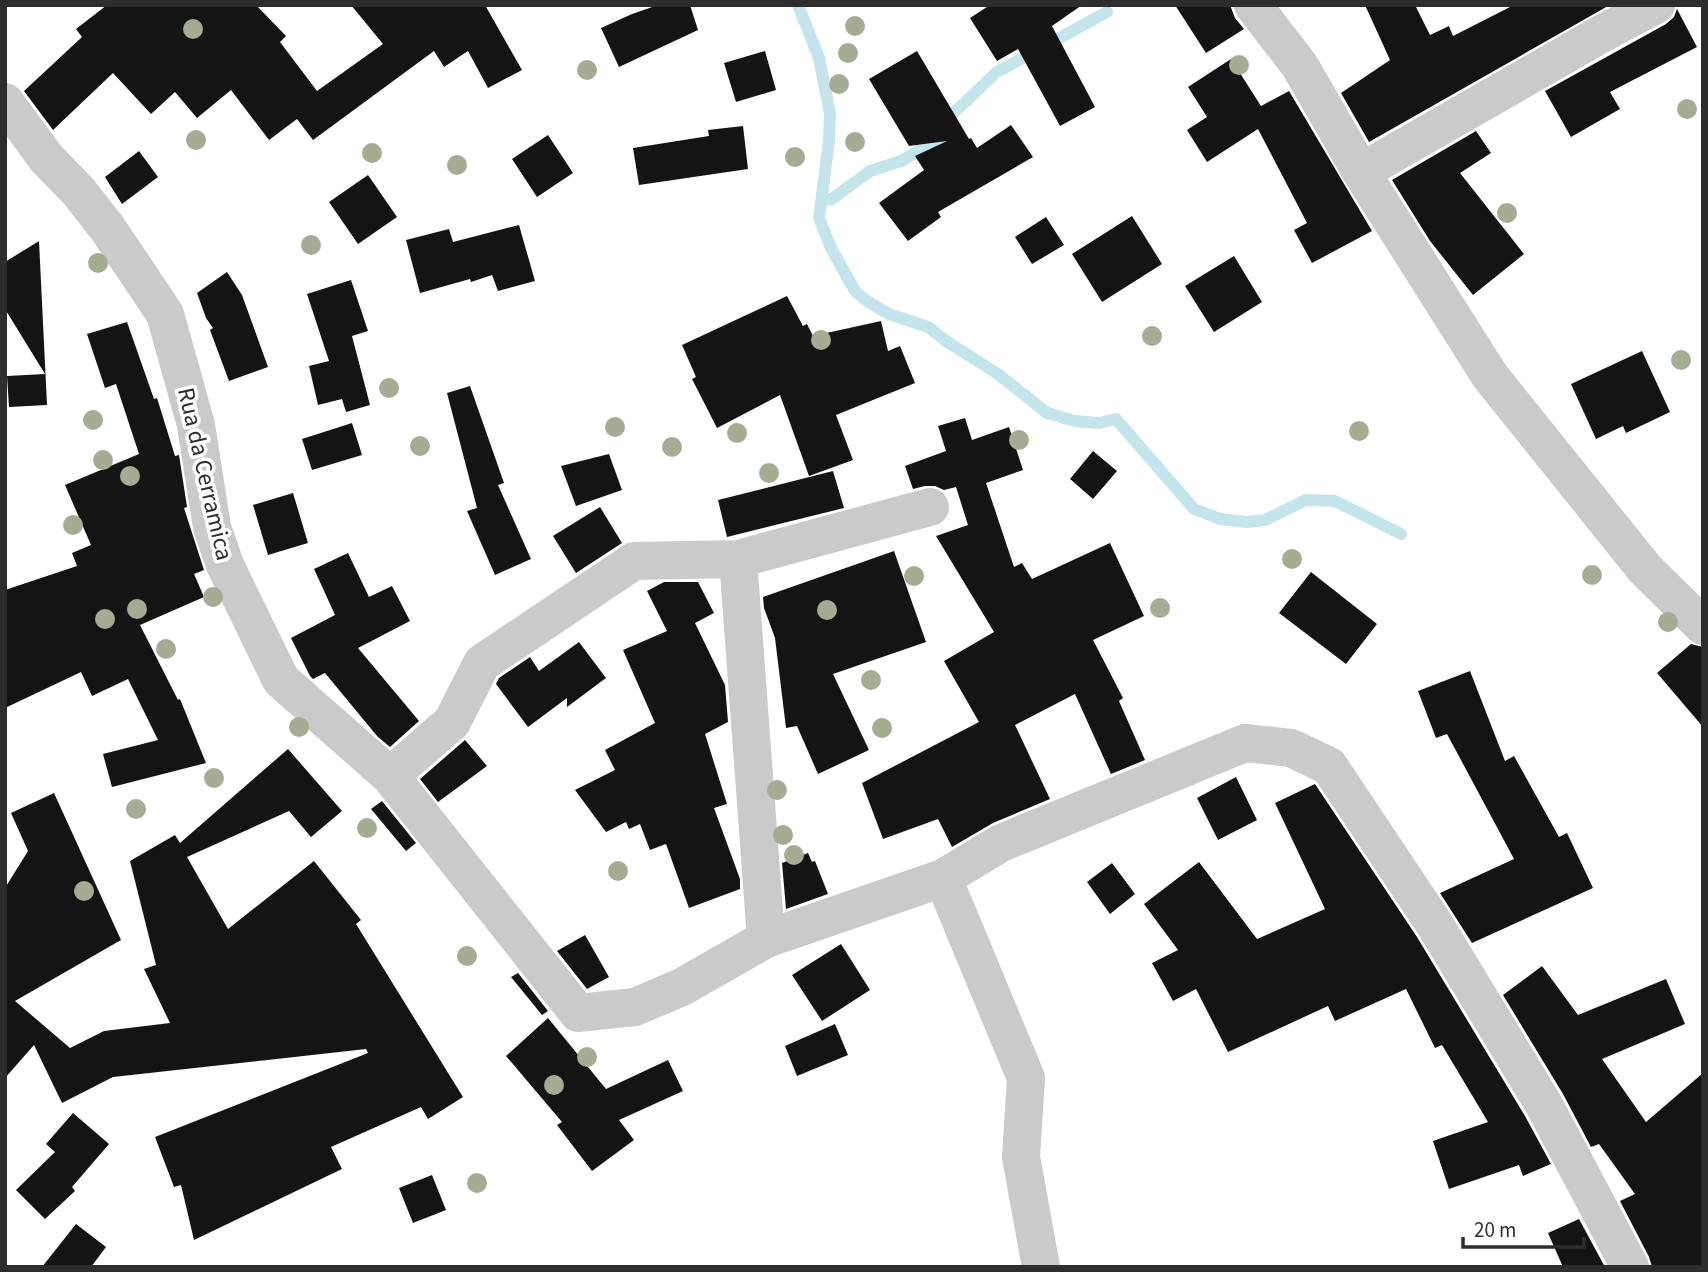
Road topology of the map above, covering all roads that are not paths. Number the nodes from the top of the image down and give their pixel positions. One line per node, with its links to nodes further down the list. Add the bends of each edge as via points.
1 (1253, 5): 4 (street, via 1300,66)
2 (1656, 5): 4 (street)
3 (5, 102): 8 (street, Rua da Cerramica, via 108,229 165,314 196,425 212,527 225,565 281,680)
4 (1361, 172): 7 (street, via 1490,376 1645,569)
5 (930, 507): 6 (street)
6 (738, 559): 8 (street, via 634,561 482,663 452,722); 10 (street)
7 (1703, 626)
8 (390, 776): 10 (street, Rua da Cerramica, via 578,1013 635,1007 682,987)
9 (943, 878): 10 (street); 11 (street, via 1026,1078 1021,1157); 12 (street, via 1001,843 1245,743 1291,748 1329,766 1435,925 1544,1105)
10 (765, 939)
11 (1041, 1267)
12 (1630, 1267)

